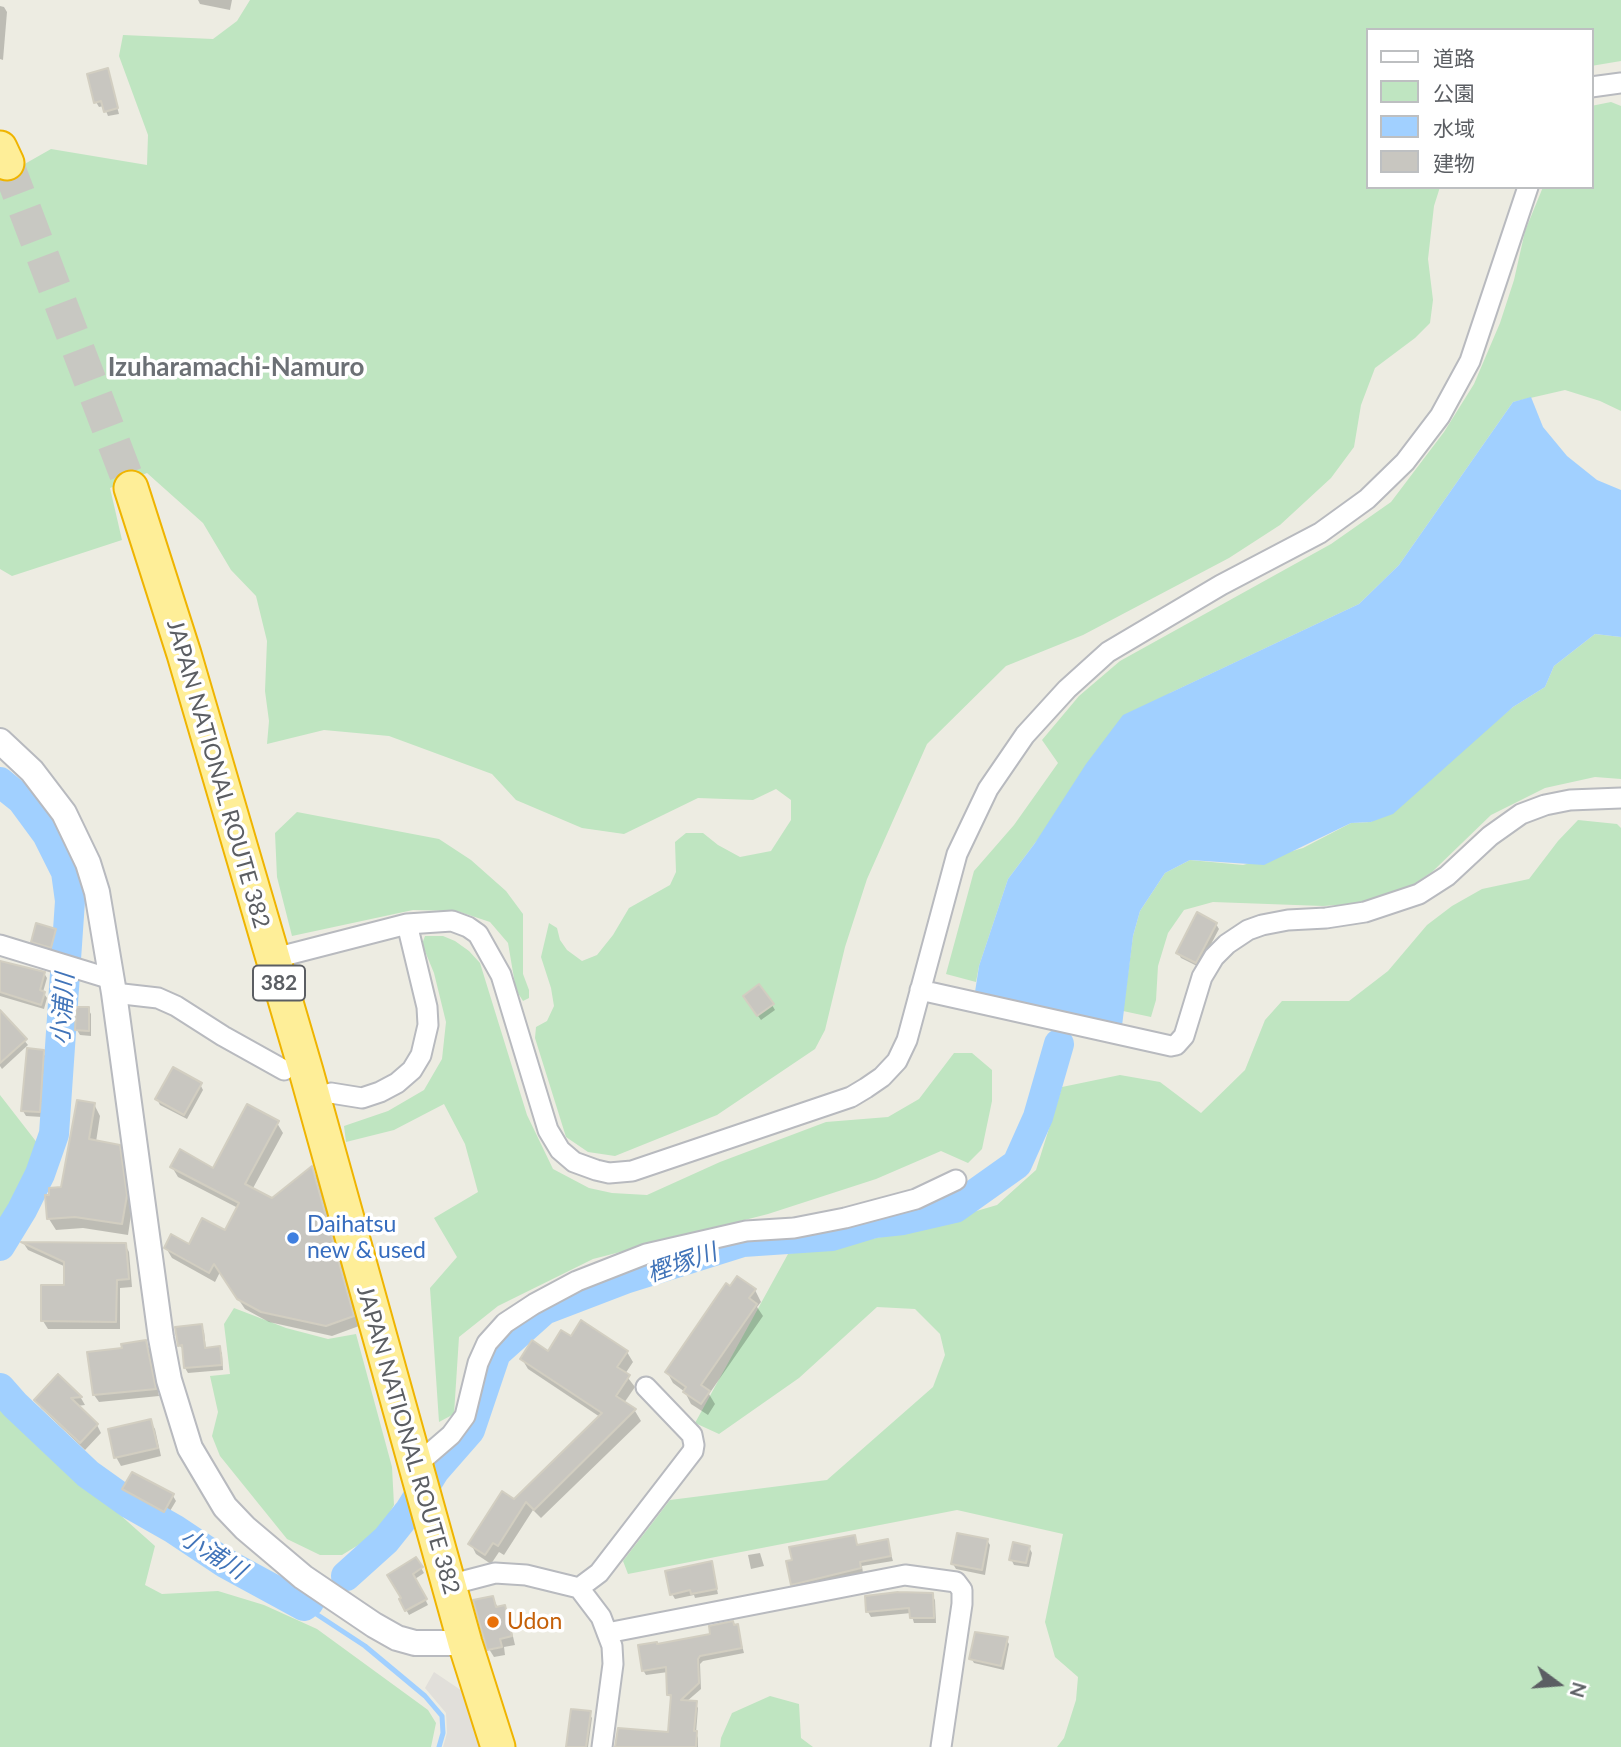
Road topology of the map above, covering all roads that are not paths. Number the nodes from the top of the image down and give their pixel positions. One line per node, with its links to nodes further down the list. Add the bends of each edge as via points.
1 (1621, 83): 2 (street)
2 (1593, 87)
3 (1527, 189): 11 (street, via 1470,361 1440,416 1405,462 1367,499 1320,533 1108,652 1025,735 988,789 957,854)
4 (131, 488): 9 (highway, JAPAN NATIONAL ROUTE 382 / 382, via 184,654)
5 (0, 741): 10 (street, via 48,790 77,837 97,892)
6 (1621, 798): 11 (street, via 1570,800 1521,814 1419,894 1366,912 1288,920 1248,930 1227,944 1202,976 1184,1035 1176,1045)
7 (407, 924): 9 (street); 11 (street, via 452,922 478,934 501,975 548,1130 560,1150 575,1162 609,1173 632,1171 851,1097 897,1061); 13 (street, via 427,1007 421,1055 412,1070 380,1092 362,1098)
8 (0, 945): 10 (street, via 78,969)
9 (271, 959): 16 (highway, JAPAN NATIONAL ROUTE 382 / 382)
10 (112, 986): 12 (street, via 176,1006); 20 (street, via 161,1338 178,1414 201,1469 244,1528 303,1577 374,1625 415,1643)
11 (920, 990)
12 (284, 1070)
13 (331, 1093)
14 (956, 1180): 16 (street, via 916,1199 845,1218 746,1231 646,1254 534,1304 505,1323 487,1343 465,1416 444,1442)
15 (646, 1387): 18 (street, via 692,1435 693,1451 612,1557)
16 (420, 1486): 17 (highway, JAPAN NATIONAL ROUTE 382 / 382)
17 (449, 1585): 18 (street, via 495,1573); 20 (highway, JAPAN NATIONAL ROUTE 382 / 382)
18 (579, 1588): 19 (street)
19 (607, 1633): 22 (street, via 614,1664); 23 (street, via 905,1575 956,1582 962,1590 962,1604)
20 (465, 1643): 21 (highway, JAPAN NATIONAL ROUTE 382 / 382)
21 (498, 1747)
22 (602, 1747)
23 (941, 1747)

